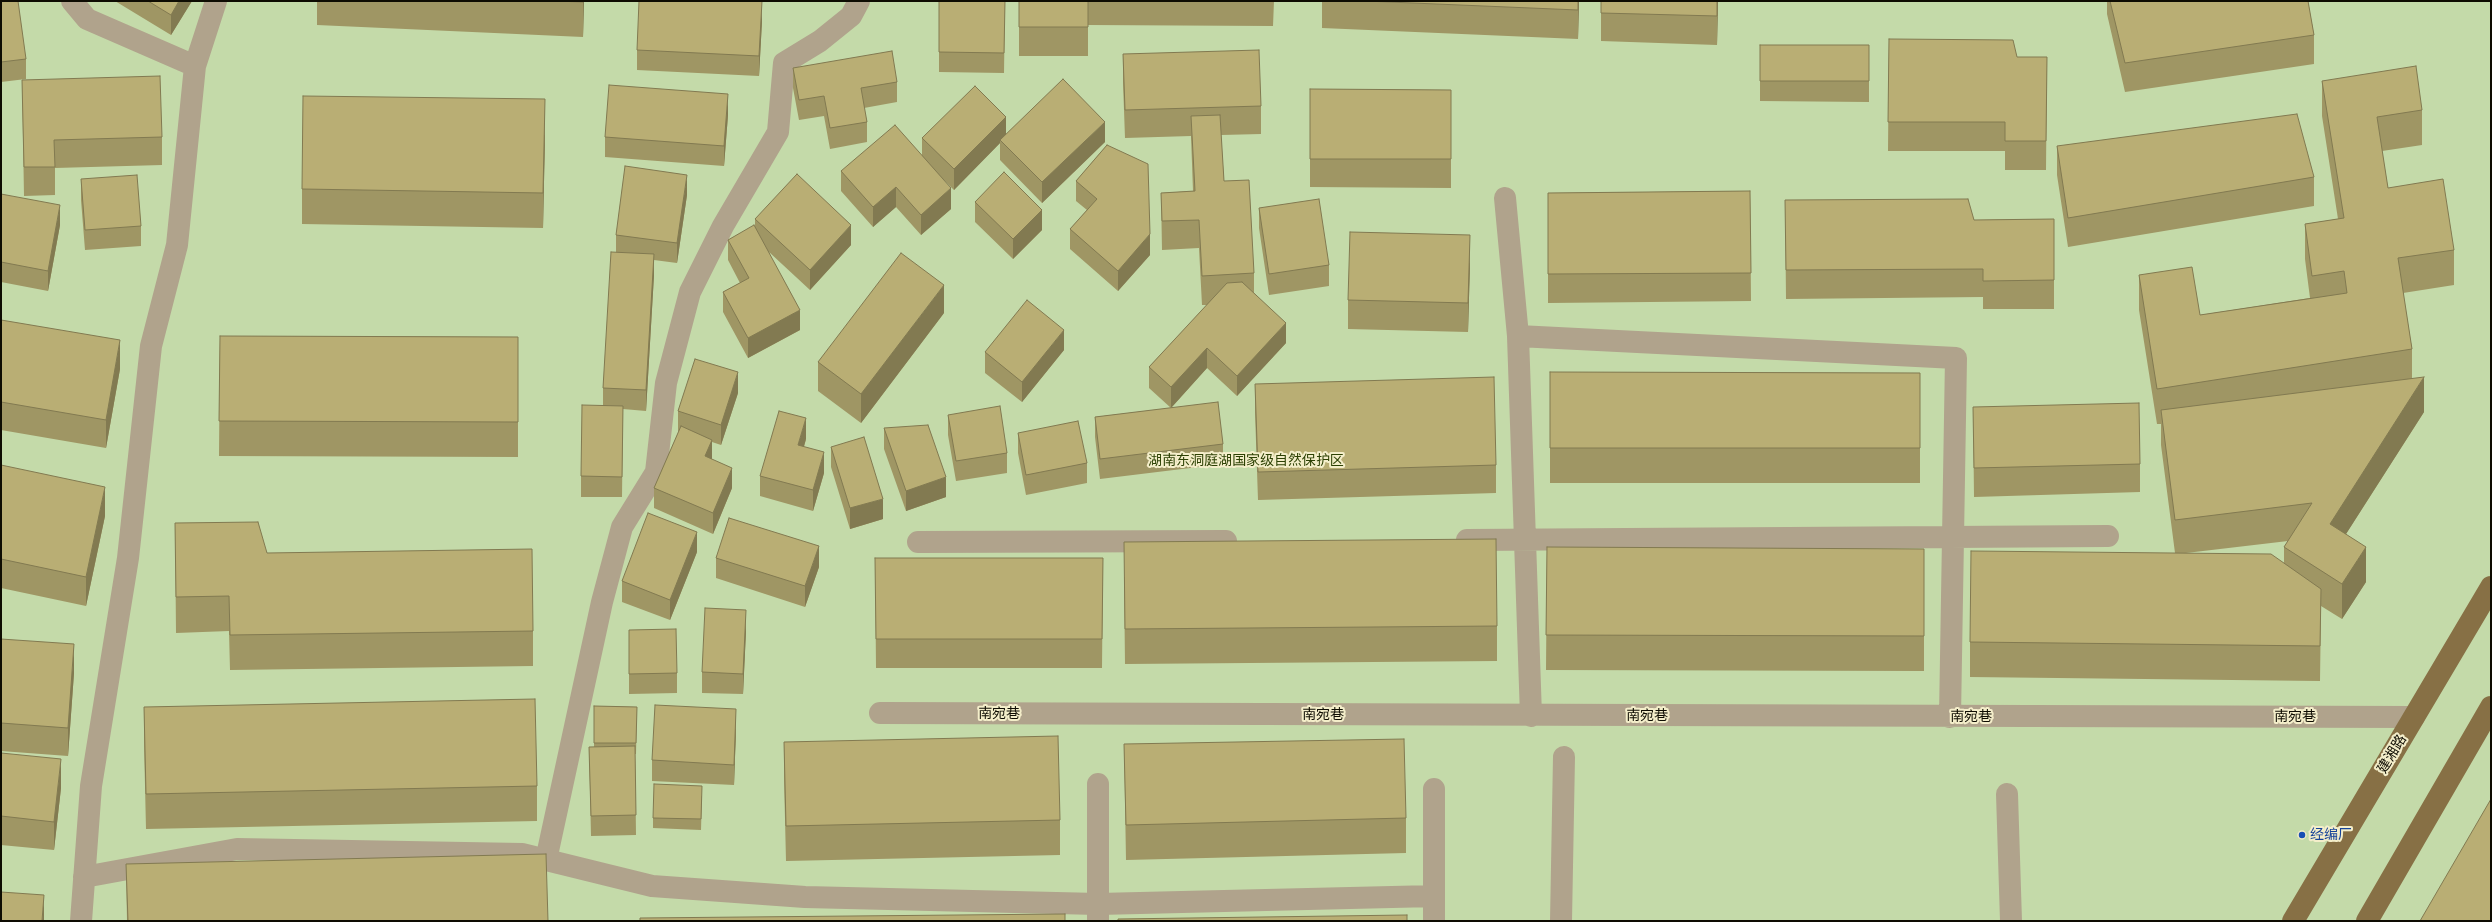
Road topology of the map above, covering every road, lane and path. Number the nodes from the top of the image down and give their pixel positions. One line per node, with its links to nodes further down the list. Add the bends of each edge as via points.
1 (72, 1): 4 (street, via 87,19)
2 (216, 1): 4 (street)
3 (859, 1): 23 (street, via 851,16 820,41 784,63 778,132 723,226 690,292 666,383 656,472 622,527 602,602)
4 (194, 66): 24 (street, via 177,245 151,346 128,558 91,786)
5 (1505, 198): 6 (street)
6 (1518, 336): 8 (street, via 1956,358); 9 (street)
7 (2108, 536): 8 (street)
8 (1953, 537): 9 (street); 17 (street)
9 (1525, 539): 10 (street); 16 (street)
10 (1445, 540)
11 (1245, 541): 12 (street)
12 (918, 542)
13 (2491, 587): 18 (main road, 建湘路)
14 (2491, 707): 32 (main road)
15 (880, 713): 16 (street, 南宛巷)
16 (1531, 716): 17 (street, 南宛巷)
17 (1950, 717): 18 (street, 南宛巷)
18 (2414, 717): 31 (main road, 建湘路)
19 (1564, 758): 29 (street)
20 (1098, 784): 26 (street)
21 (1434, 789): 25 (street)
22 (2007, 794): 30 (street)
23 (546, 860): 24 (street, via 522,854 237,849); 26 (street, via 652,886 805,897)
24 (84, 877): 27 (street)
25 (1434, 896): 26 (street); 28 (street)
26 (1098, 912)
27 (81, 921)
28 (1434, 921)
29 (1561, 921)
30 (2011, 921)
31 (2292, 921)
32 (2368, 921)

